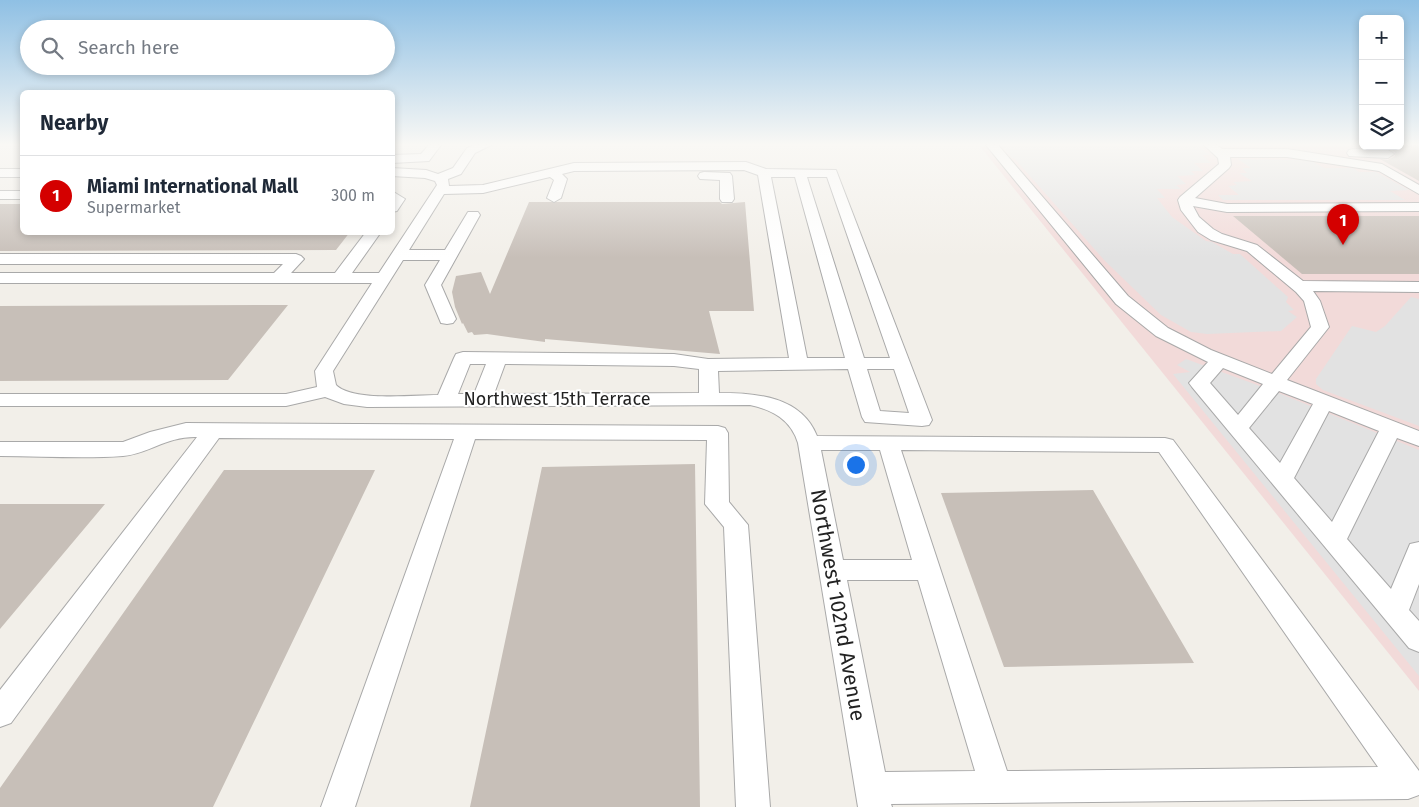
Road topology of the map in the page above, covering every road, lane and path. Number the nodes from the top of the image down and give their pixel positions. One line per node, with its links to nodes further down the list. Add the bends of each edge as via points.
1 (509, 183): 11 (street, via 483,189)
2 (518, 183): 13 (street)
3 (560, 183): 14 (street)
4 (726, 183): 15 (street)
5 (766, 183): 37 (street)
6 (803, 183): 38 (street)
7 (836, 183): 36 (street)
8 (1024, 183): 35 (street, via 1122,300 1162,332)
9 (1205, 183): 16 (street)
10 (1407, 183): 12 (street)
11 (440, 184): 20 (street)
12 (1419, 190)
13 (529, 193)
14 (554, 198)
15 (727, 199)
16 (1185, 200): 17 (street, via 1227,208); 31 (street, via 1185,206 1196,222 1212,236 1251,248)
17 (1419, 207)
18 (473, 214): 21 (street)
19 (372, 235): 29 (street)
20 (398, 255): 21 (street); 30 (street)
21 (450, 255): 33 (street, via 433,285)
22 (0, 259): 23 (street)
23 (51, 259): 24 (street); 26 (street)
24 (174, 259): 27 (street); 28 (street, via 296,259)
25 (0, 278): 26 (street)
26 (24, 278): 27 (street)
27 (152, 278): 28 (street)
28 (278, 278): 29 (street)
29 (340, 278): 30 (street)
30 (384, 278): 41 (street, via 324,371 323,380)
31 (1298, 286): 32 (street); 40 (street, via 1311,300 1320,327)
32 (1419, 287)
33 (447, 319)
34 (497, 359): 39 (street, via 674,360); 44 (street, via 463,358); 45 (street)
35 (1221, 360): 40 (street); 48 (street, via 1199,382)
36 (901, 363): 38 (street); 38 (street, via 922,420 872,417)
37 (799, 364): 38 (street); 39 (street)
38 (856, 364)
39 (708, 365): 42 (street)
40 (1276, 382): 46 (street); 48 (street)
41 (329, 390): 43 (street, via 286,400); 44 (street, Northwest 15th Terrace, via 342,398 354,400)
42 (709, 399): 45 (street, Northwest 15th Terrace); 47 (street, Northwest 15th Terrace, via 750,399)
43 (0, 400)
44 (446, 400): 45 (street, Northwest 15th Terrace)
45 (482, 400)
46 (1324, 402): 49 (street); 56 (street)
47 (786, 411): 53 (street, Northwest 102nd Avenue, via 800,422)
48 (1238, 428): 56 (street)
49 (1391, 428): 52 (street); 57 (street)
50 (213, 431): 51 (street); 55 (street, via 186,430 125,449); 63 (street)
51 (467, 432): 66 (street); 67 (street, via 718,434 718,504 736,525)
52 (1419, 439)
53 (809, 443): 54 (street); 59 (street, Northwest 102nd Avenue)
54 (888, 443): 60 (street); 64 (street, via 1165,445 1408,783)
55 (0, 449)
56 (1282, 479): 57 (street)
57 (1334, 541): 61 (street)
58 (1419, 551): 61 (street)
59 (832, 570): 60 (street); 65 (street, Northwest 102nd Avenue)
60 (929, 570): 64 (street)
61 (1395, 612): 62 (street)
62 (1419, 640)
63 (0, 713)
64 (996, 786): 65 (street)
65 (873, 798)
66 (338, 807)
67 (753, 807)

